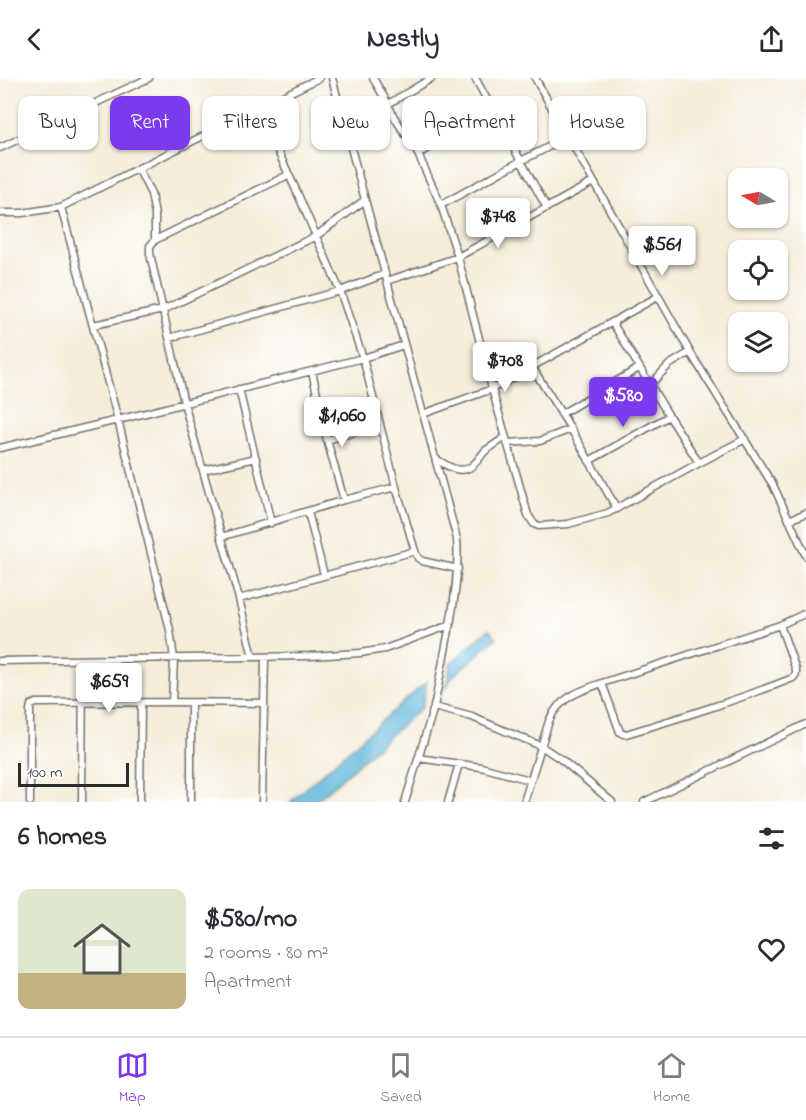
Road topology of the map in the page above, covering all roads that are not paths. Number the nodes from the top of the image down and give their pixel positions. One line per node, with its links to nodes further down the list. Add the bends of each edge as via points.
1 (149, 78): 16 (street)
2 (319, 78): 8 (street)
3 (332, 78): 26 (street)
4 (373, 78): 9 (street)
5 (432, 78): 11 (street)
6 (475, 78): 10 (street)
7 (535, 78): 12 (street)
8 (282, 96)
9 (383, 96)
10 (485, 96)
11 (390, 103)
12 (549, 103)
13 (390, 108): 21 (street)
14 (202, 136): 23 (street)
15 (549, 147): 22 (street)
16 (0, 148)
17 (277, 150): 24 (street)
18 (424, 150): 21 (street)
19 (515, 150): 22 (street)
20 (575, 150): 25 (street)
21 (417, 154): 27 (street)
22 (521, 161): 27 (street); 29 (street)
23 (138, 168): 28 (street); 32 (street, via 151,194)
24 (288, 175): 31 (street); 32 (street)
25 (593, 182): 29 (street); 36 (street)
26 (365, 200): 31 (street); 34 (street)
27 (441, 205): 33 (street)
28 (61, 207): 30 (street); 39 (street)
29 (547, 208): 33 (street)
30 (0, 213)
31 (316, 237): 35 (street); 37 (street)
32 (155, 240): 37 (street, via 150,254)
33 (458, 257): 34 (street); 49 (street)
34 (386, 278): 35 (street); 41 (street)
35 (340, 291): 40 (street); 43 (street)
36 (659, 296): 38 (street); 42 (street)
37 (163, 310): 39 (street); 40 (street)
38 (612, 322): 44 (street); 45 (street)
39 (93, 325): 54 (street)
40 (169, 338): 50 (street)
41 (404, 345): 43 (street); 51 (street)
42 (690, 352): 47 (street, via 669,365); 57 (street)
43 (363, 358): 46 (street); 55 (street)
44 (532, 367): 49 (street); 52 (street)
45 (639, 368): 47 (street); 52 (street)
46 (312, 371): 48 (street); 58 (street)
47 (650, 385): 53 (street)
48 (240, 389): 50 (street); 61 (street)
49 (492, 389): 51 (street); 59 (street)
50 (184, 403): 54 (street); 65 (street)
51 (423, 414): 62 (street)
52 (561, 414): 56 (street)
53 (669, 416): 63 (street); 64 (street)
54 (118, 420): 60 (street); 84 (street)
55 (380, 425): 58 (street); 66 (street)
56 (571, 429): 59 (street, via 540,441); 63 (street)
57 (745, 439): 64 (street); 71 (street)
58 (327, 440): 67 (street)
59 (506, 440): 62 (street, via 491,446 466,469 456,470); 68 (street, via 534,524 568,524)
60 (0, 448)
61 (255, 458): 65 (street); 72 (street)
62 (436, 459): 76 (street, via 457,538)
63 (589, 461): 68 (street)
64 (699, 463): 68 (street)
65 (203, 470): 73 (street)
66 (396, 487): 67 (street); 74 (street)
67 (344, 500): 69 (street)
68 (617, 509)
69 (308, 512): 72 (street); 77 (street)
70 (806, 513): 71 (street)
71 (789, 520): 75 (street)
72 (271, 523): 73 (street)
73 (221, 537): 78 (street)
74 (415, 551): 76 (street, via 422,561); 77 (street)
75 (806, 556)
76 (458, 569): 80 (street)
77 (324, 575): 78 (street)
78 (239, 599): 82 (street)
79 (806, 613): 81 (street)
80 (450, 625): 83 (street, via 385,649); 93 (street)
81 (780, 625): 87 (street); 87 (street, via 796,670 793,678 713,707 622,734)
82 (253, 657): 83 (street); 84 (street)
83 (265, 657): 92 (street)
84 (174, 659): 85 (street); 90 (street)
85 (82, 660): 86 (street); 88 (street)
86 (0, 661)
87 (602, 682): 95 (street, via 576,693 553,710)
88 (83, 702): 89 (street); 99 (street, via 31,705); 100 (street)
89 (141, 702): 90 (street); 101 (street)
90 (172, 702): 91 (street)
91 (191, 703): 92 (street); 102 (street)
92 (264, 704): 103 (street)
93 (434, 707): 95 (street, via 472,717); 96 (street)
94 (806, 724): 108 (street)
95 (541, 746): 98 (street); 107 (street)
96 (418, 758): 97 (street); 104 (street)
97 (459, 764): 98 (street); 105 (street)
98 (530, 780): 106 (street)
99 (30, 802)
100 (82, 802)
101 (140, 802)
102 (191, 802)
103 (262, 802)
104 (405, 802)
105 (448, 802)
106 (524, 802)
107 (612, 802)
108 (644, 802)

